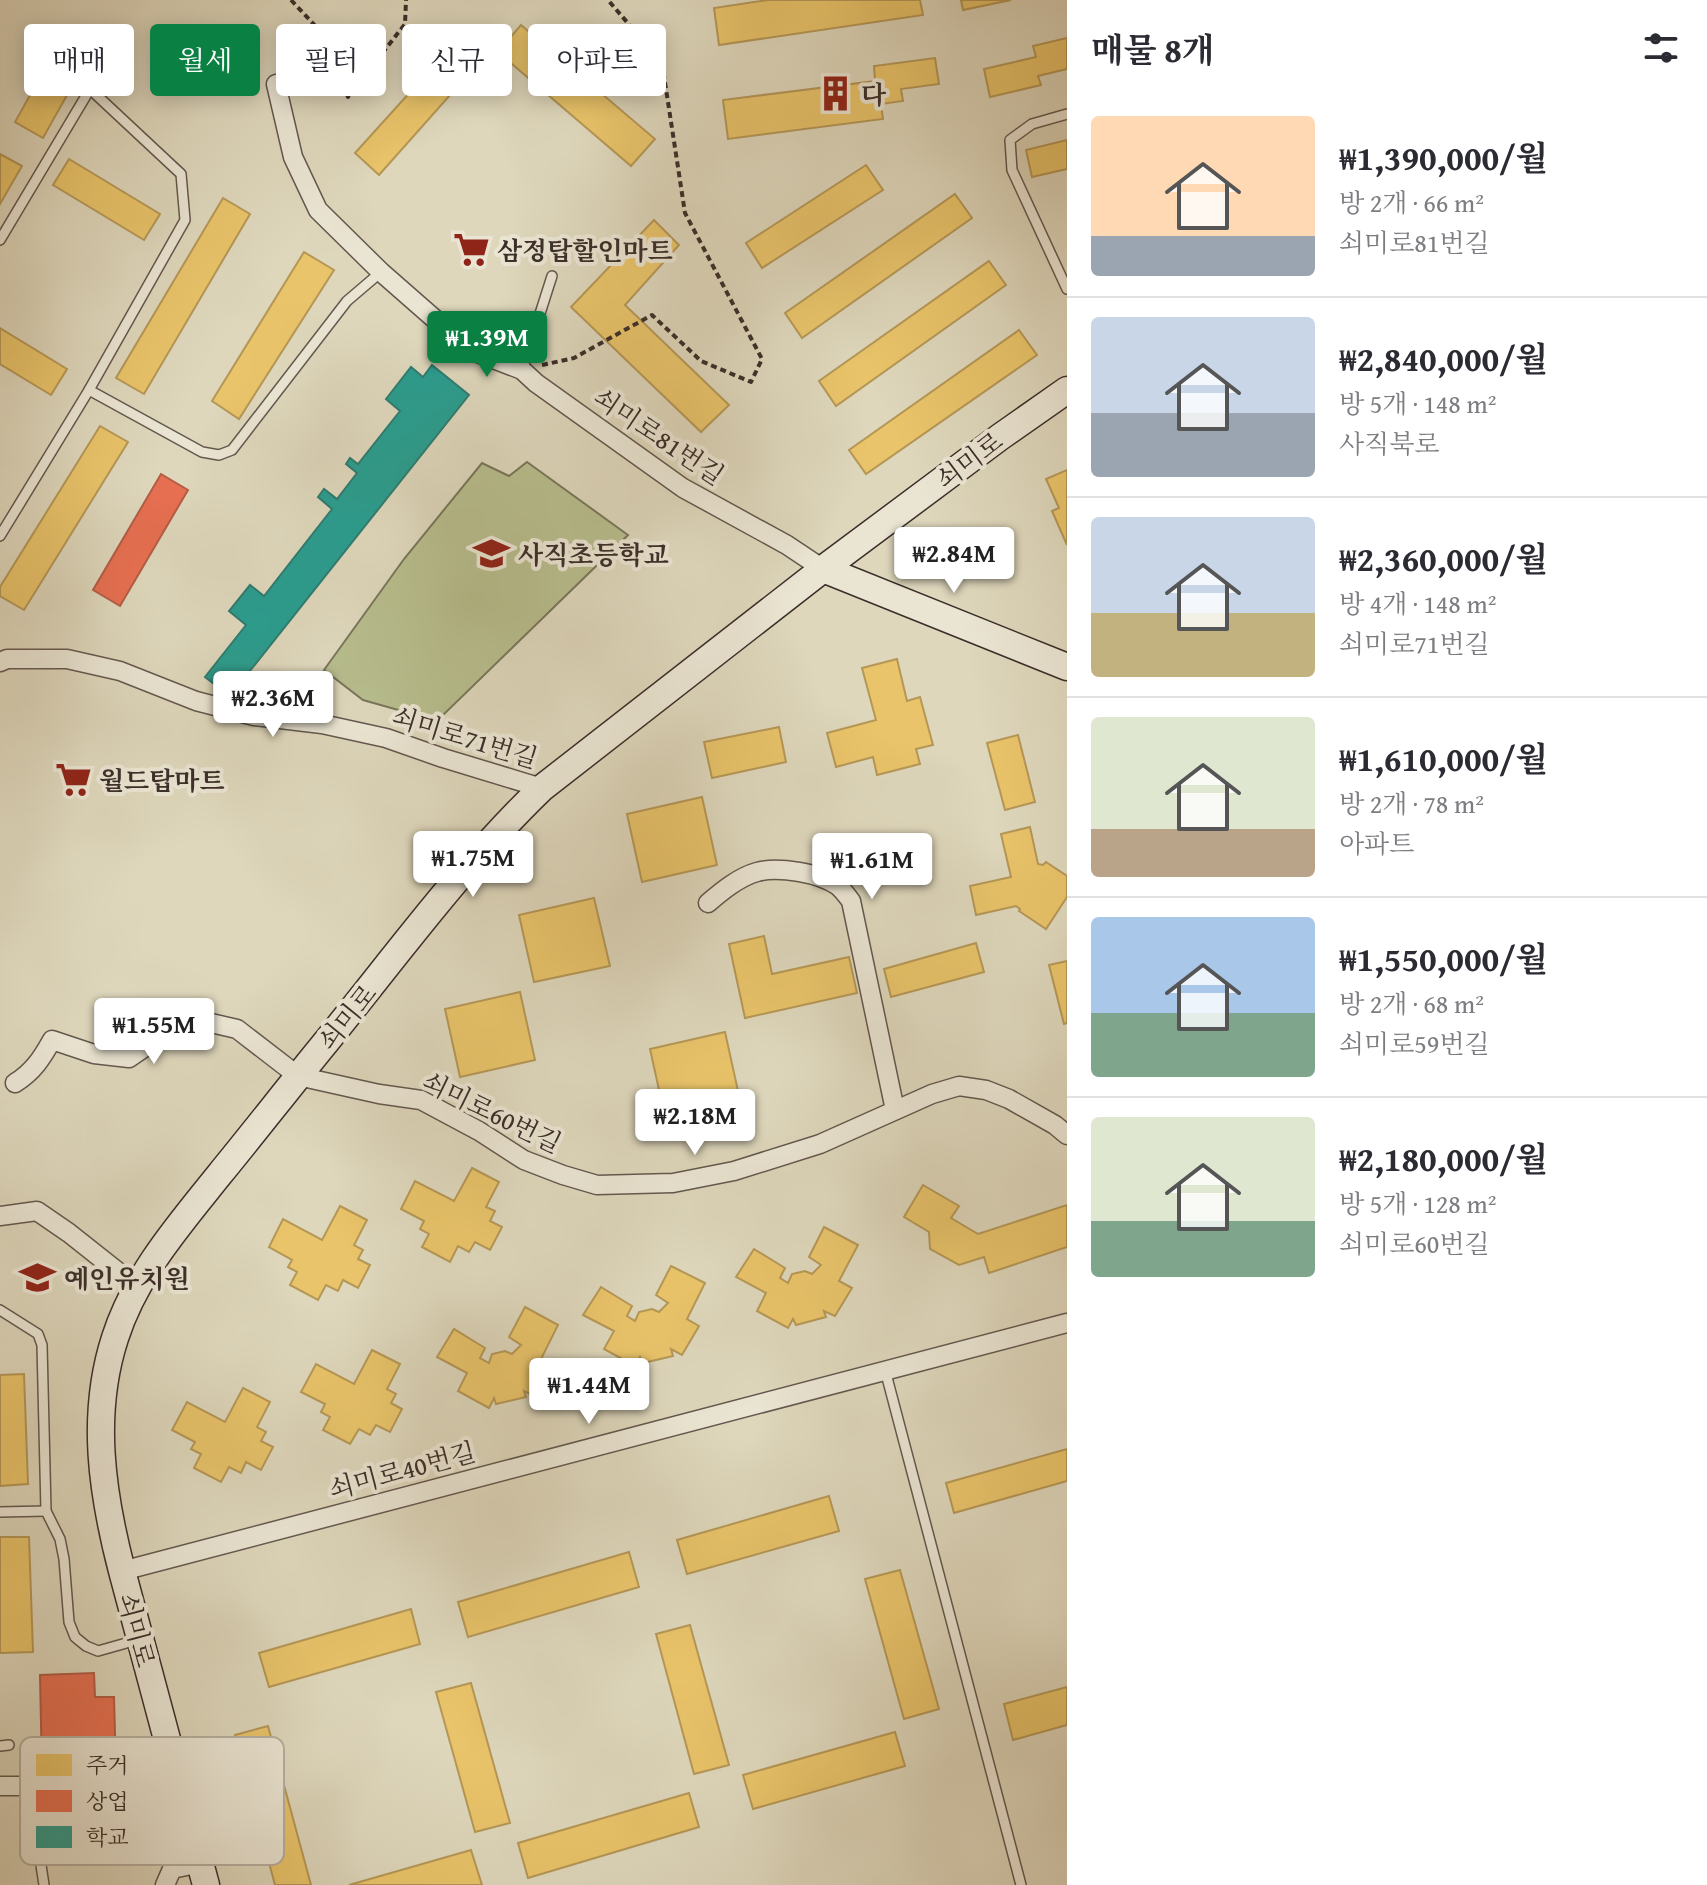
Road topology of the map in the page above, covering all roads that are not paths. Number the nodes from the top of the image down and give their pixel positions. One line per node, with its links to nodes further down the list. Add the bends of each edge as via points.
1 (279, 96): 4 (street, 쇠미로81번길, via 293,157 318,210)
2 (1067, 114): 6 (lane, via 1032,124 1010,140 1012,170)
3 (0, 240): 8 (lane, via 90,89 181,174 185,220)
4 (381, 272): 7 (street, 쇠미로81번길, via 470,350); 8 (lane, via 347,301 232,450 219,455 202,452)
5 (552, 276): 7 (lane)
6 (1067, 289)
7 (522, 370): 11 (street, 쇠미로81번길, via 683,488)
8 (89, 390): 10 (lane)
9 (1067, 390): 11 (main road, 쇠미로)
10 (0, 536)
11 (823, 569): 13 (main road); 14 (main road, 쇠미로)
12 (0, 662): 14 (street, 쇠미로71번길, via 67,659 120,671 196,701 386,738)
13 (1067, 667)
14 (542, 788): 16 (main road, 쇠미로, via 476,856)
15 (708, 903): 18 (street, via 757,872 802,873 840,887 851,901)
16 (298, 1076): 17 (street, via 237,1029 211,1023 148,1045 129,1058 94,1054 52,1040 39,1063); 18 (street, 쇠미로60번길, via 421,1100 524,1160 597,1185 673,1183 734,1171 820,1144); 21 (main road, 쇠미로)
17 (15, 1083)
18 (895, 1110): 19 (street, 쇠미로60번길, via 959,1086 1009,1099)
19 (1067, 1135)
20 (0, 1216): 21 (street, via 37,1211)
21 (136, 1286): 27 (main road, 쇠미로, via 115,1337 102,1394 105,1496)
22 (0, 1310): 25 (lane, via 38,1334 42,1345)
23 (1067, 1323): 24 (street, 쇠미로40번길)
24 (885, 1370): 27 (street, 쇠미로40번길); 34 (lane)
25 (46, 1511): 26 (lane); 28 (lane, via 60,1539 75,1637 98,1651)
26 (0, 1512)
27 (122, 1571): 28 (main road, 쇠미로)
28 (140, 1639): 29 (main road, 쇠미로)
29 (167, 1737)
30 (41, 1865): 32 (lane)
31 (204, 1874): 33 (street, via 172,1869)
32 (44, 1885)
33 (165, 1885)
34 (1021, 1885)

